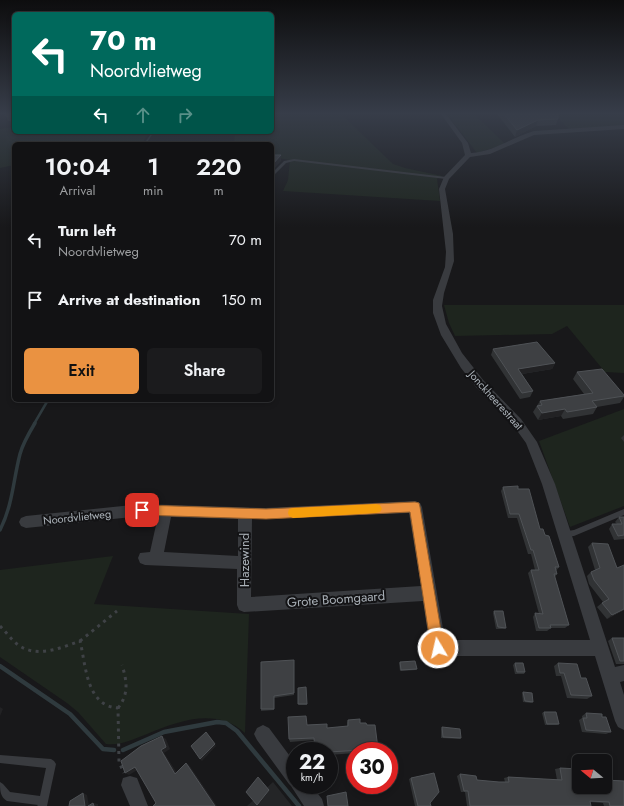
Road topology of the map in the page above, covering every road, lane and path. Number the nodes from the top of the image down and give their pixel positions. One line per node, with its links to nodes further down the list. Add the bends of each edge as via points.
1 (467, 152): 3 (street)
2 (493, 152): 3 (street)
3 (468, 155): 5 (street)
4 (274, 173): 5 (lane, via 285,162 294,160)
5 (446, 178): 10 (street, Jonckheerestraat, via 442,189 450,260 437,305 439,317 469,370 526,433 540,462)
6 (166, 510): 8 (street, Noordvlietweg); 9 (street, Noordvlietweg, via 142,510); 11 (street, via 151,558)
7 (624, 512): 10 (lane, via 574,533)
8 (245, 514): 11 (street, Hazewind); 12 (street, Noordvlietweg, via 415,507)
9 (26, 522)
10 (564, 534): 17 (street, Jonckheerestraat)
11 (244, 563): 13 (street, Hazewind)
12 (429, 594): 13 (street, Grote Boomgaard); 17 (street, via 438,648)
13 (244, 605)
14 (117, 611): 16 (path)
15 (0, 626): 16 (path, via 21,646 34,651 54,650)
16 (80, 641): 20 (path, via 92,692 105,706)
17 (600, 648): 19 (street, Jonckheerestraat)
18 (122, 665): 20 (path, via 128,688 127,696)
19 (617, 673): 21 (street, Jonckheerestraat)
20 (118, 708): 25 (path, via 119,762)
21 (624, 721)
22 (263, 734): 24 (street)
23 (0, 759): 28 (lane, via 51,764)
24 (286, 766)
25 (130, 785): 29 (street)
26 (0, 787): 28 (lane, via 7,796)
27 (306, 794): 30 (street)
28 (43, 804)
29 (139, 806)
30 (315, 806)

